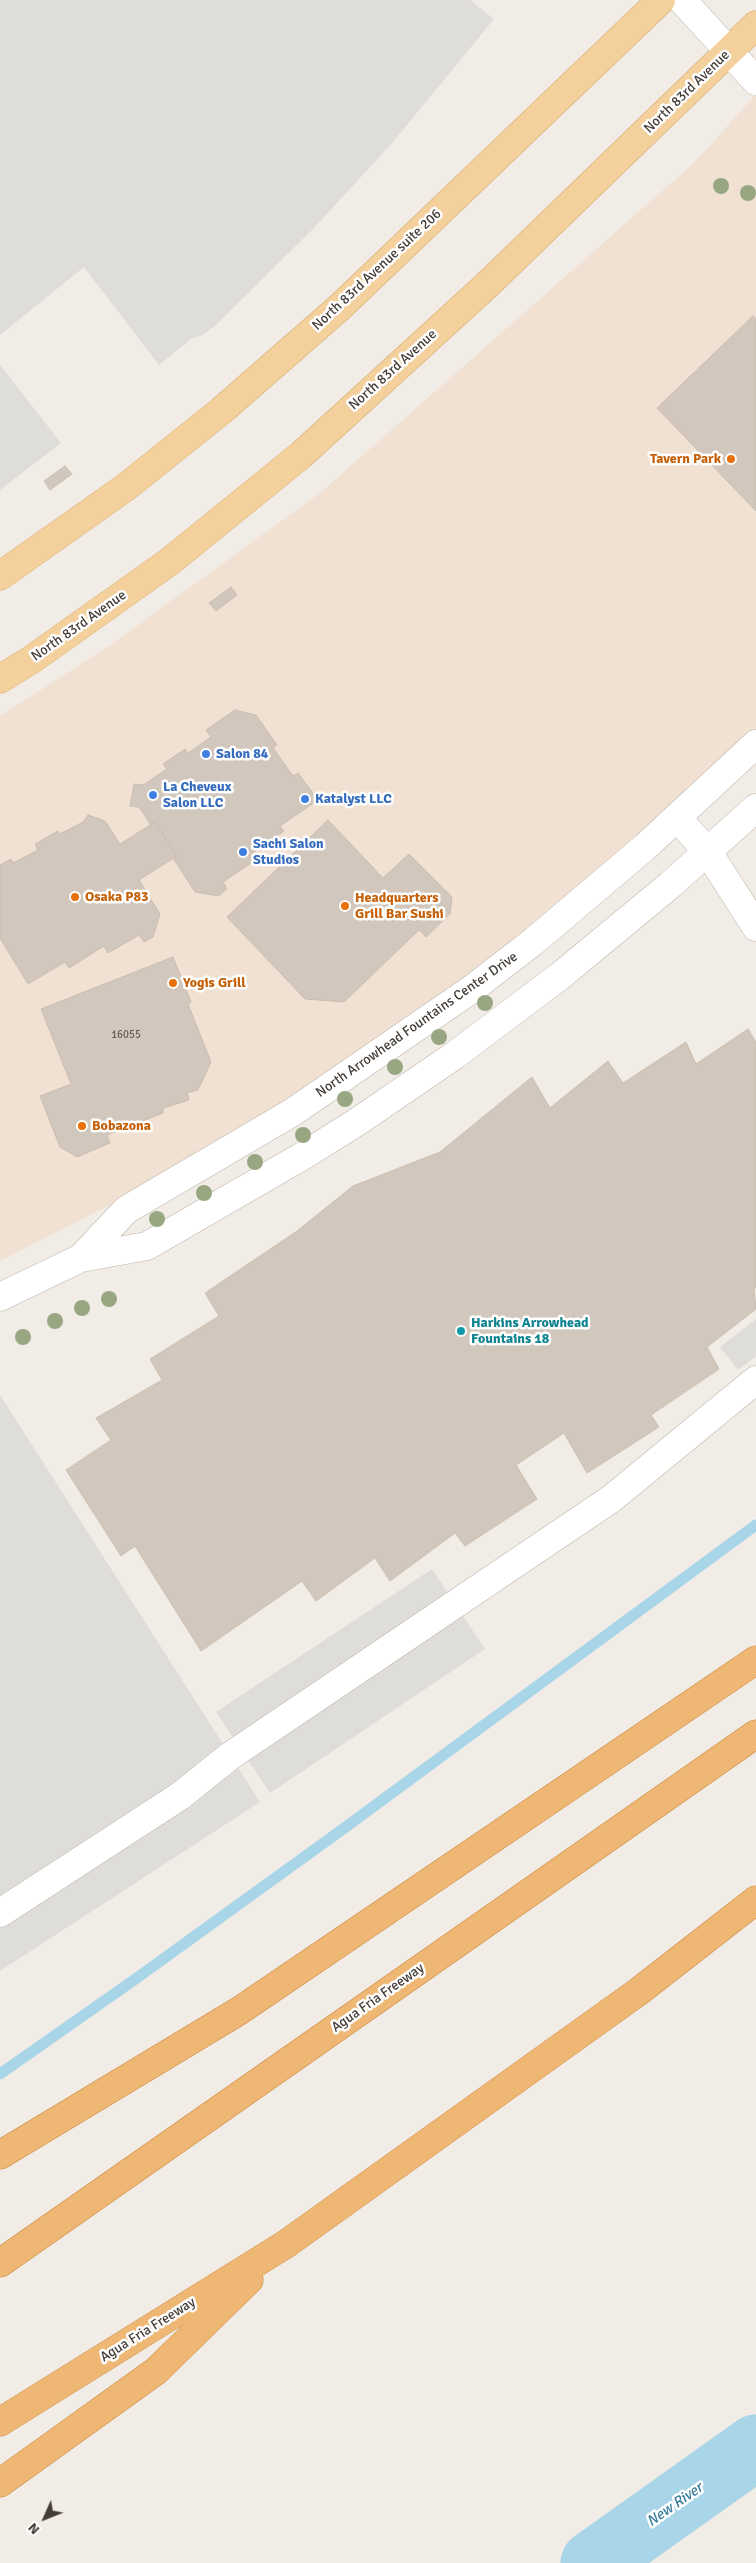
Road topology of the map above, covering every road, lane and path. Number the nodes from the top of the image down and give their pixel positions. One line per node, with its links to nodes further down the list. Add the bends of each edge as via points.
1 (661, 0): 6 (main road, North 83rd Avenue suite 206, via 340,307 221,411 78,522)
2 (682, 0): 4 (street)
3 (756, 25): 4 (main road, North 83rd Avenue)
4 (729, 52): 5 (street); 7 (main road, North 83rd Avenue, via 486,285 301,455 168,562)
5 (756, 81)
6 (0, 576)
7 (0, 679)
8 (756, 744): 10 (street, North Arrowhead Fountains Center Drive)
9 (756, 808): 11 (street, North Arrowhead Fountains Center Drive)
10 (677, 818): 11 (street); 13 (street, North Arrowhead Fountains Center Drive, via 472,989 293,1112 126,1210)
11 (708, 852): 12 (street); 13 (street, North Arrowhead Fountains Center Drive, via 560,976 455,1055 357,1122 147,1246)
12 (756, 927)
13 (81, 1258): 14 (street, North Arrowhead Fountains Center Drive)
14 (0, 1297)
15 (756, 1380): 19 (street, via 611,1499 230,1756 180,1796)
16 (756, 1660): 20 (highway, via 238,2011)
17 (756, 1734): 22 (highway, Agua Fria Freeway)
18 (756, 1900): 21 (highway, Agua Fria Freeway, via 638,1992)
19 (0, 1913)
20 (0, 2155)
21 (286, 2244): 23 (highway, Agua Fria Freeway); 24 (highway, via 156,2371)
22 (0, 2262)
23 (0, 2422)
24 (0, 2483)

